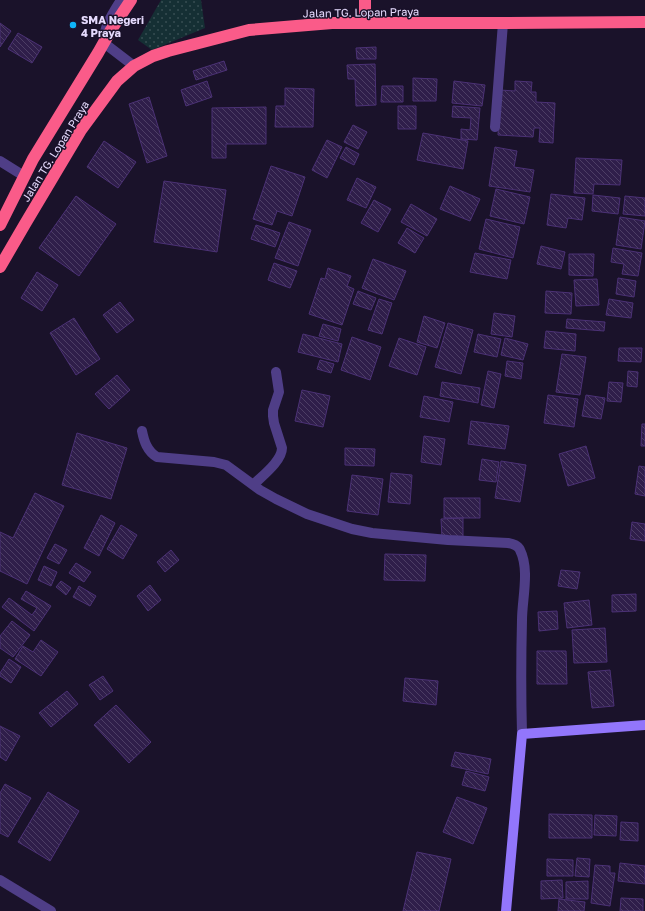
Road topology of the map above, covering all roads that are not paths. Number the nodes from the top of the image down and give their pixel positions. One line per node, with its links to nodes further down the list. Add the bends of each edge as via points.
1 (121, 0): 7 (street, via 106,30)
2 (132, 0): 7 (highway, Jalan TG. Lopan Praya)
3 (365, 0): 5 (highway)
4 (645, 22): 6 (highway, Jalan TG. Lopan Praya)
5 (365, 23): 6 (highway, Jalan TG. Lopan Praya); 8 (highway, Jalan TG. Lopan Praya, via 332,23 250,30 168,51)
6 (503, 23): 9 (street)
7 (104, 43): 8 (street); 11 (highway, Jalan TG. Lopan Praya)
8 (134, 66): 13 (highway, Jalan TG. Lopan Praya, via 117,81 81,130)
9 (495, 127)
10 (0, 161): 11 (street)
11 (24, 176): 12 (highway, Jalan TG. Lopan Praya)
12 (0, 225)
13 (0, 267)
14 (276, 372): 16 (street, via 279,392 273,416 282,452 275,463)
15 (142, 431): 16 (street, via 150,451 157,456 226,465)
16 (253, 485): 18 (street, via 276,500 307,514 352,529 448,540 508,542 520,548 525,577 521,654)
17 (645, 725): 18 (street)
18 (522, 734): 21 (street)
19 (0, 880): 20 (street)
20 (51, 911)
21 (506, 911)

